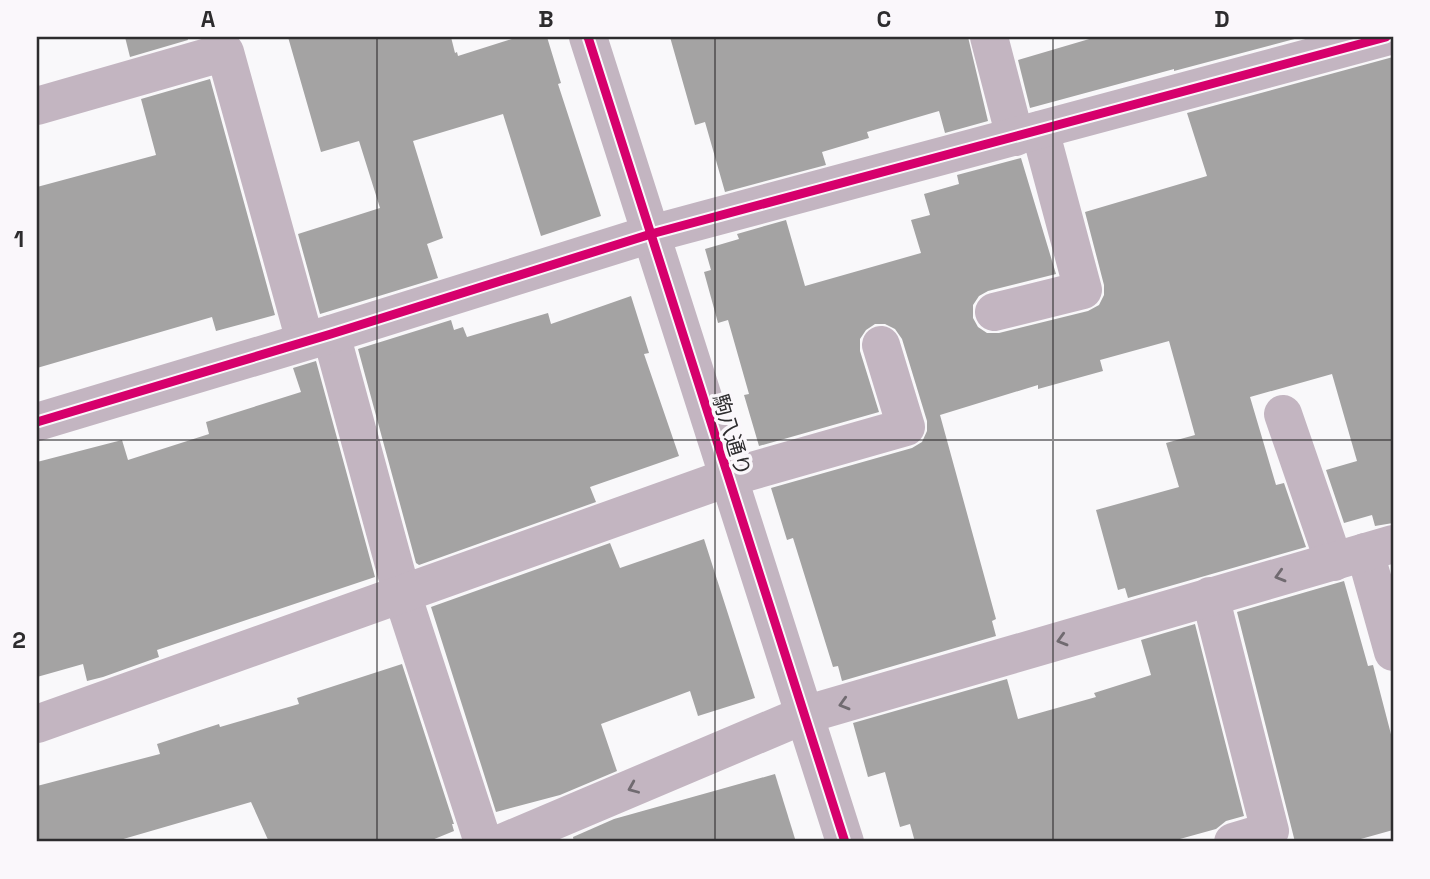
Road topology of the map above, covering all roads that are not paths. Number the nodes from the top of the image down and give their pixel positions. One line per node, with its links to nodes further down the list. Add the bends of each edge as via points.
1 (588, 37): 6 (street, 駒八通り)
2 (989, 37): 5 (street)
3 (1386, 37): 5 (street)
4 (37, 106): 8 (street, via 225,52)
5 (1028, 133): 6 (street); 7 (street, via 1083,290)
6 (651, 233): 8 (street); 12 (street, 駒八通り)
7 (994, 312)
8 (318, 338): 11 (street); 14 (street)
9 (881, 345): 12 (street, via 906,427)
10 (1283, 414): 13 (street)
11 (37, 422)
12 (727, 478): 14 (street); 17 (street, 駒八通り)
13 (1364, 553): 15 (street, one-way to 15); 16 (street)
14 (402, 594): 18 (street); 19 (street)
15 (1210, 596): 17 (street, one-way to 17); 22 (street, via 1270,831)
16 (1393, 652)
17 (804, 715): 20 (street, one-way to 20); 21 (street, 駒八通り)
18 (37, 724)
19 (484, 842)
20 (504, 842)
21 (845, 842)
22 (1233, 842)

